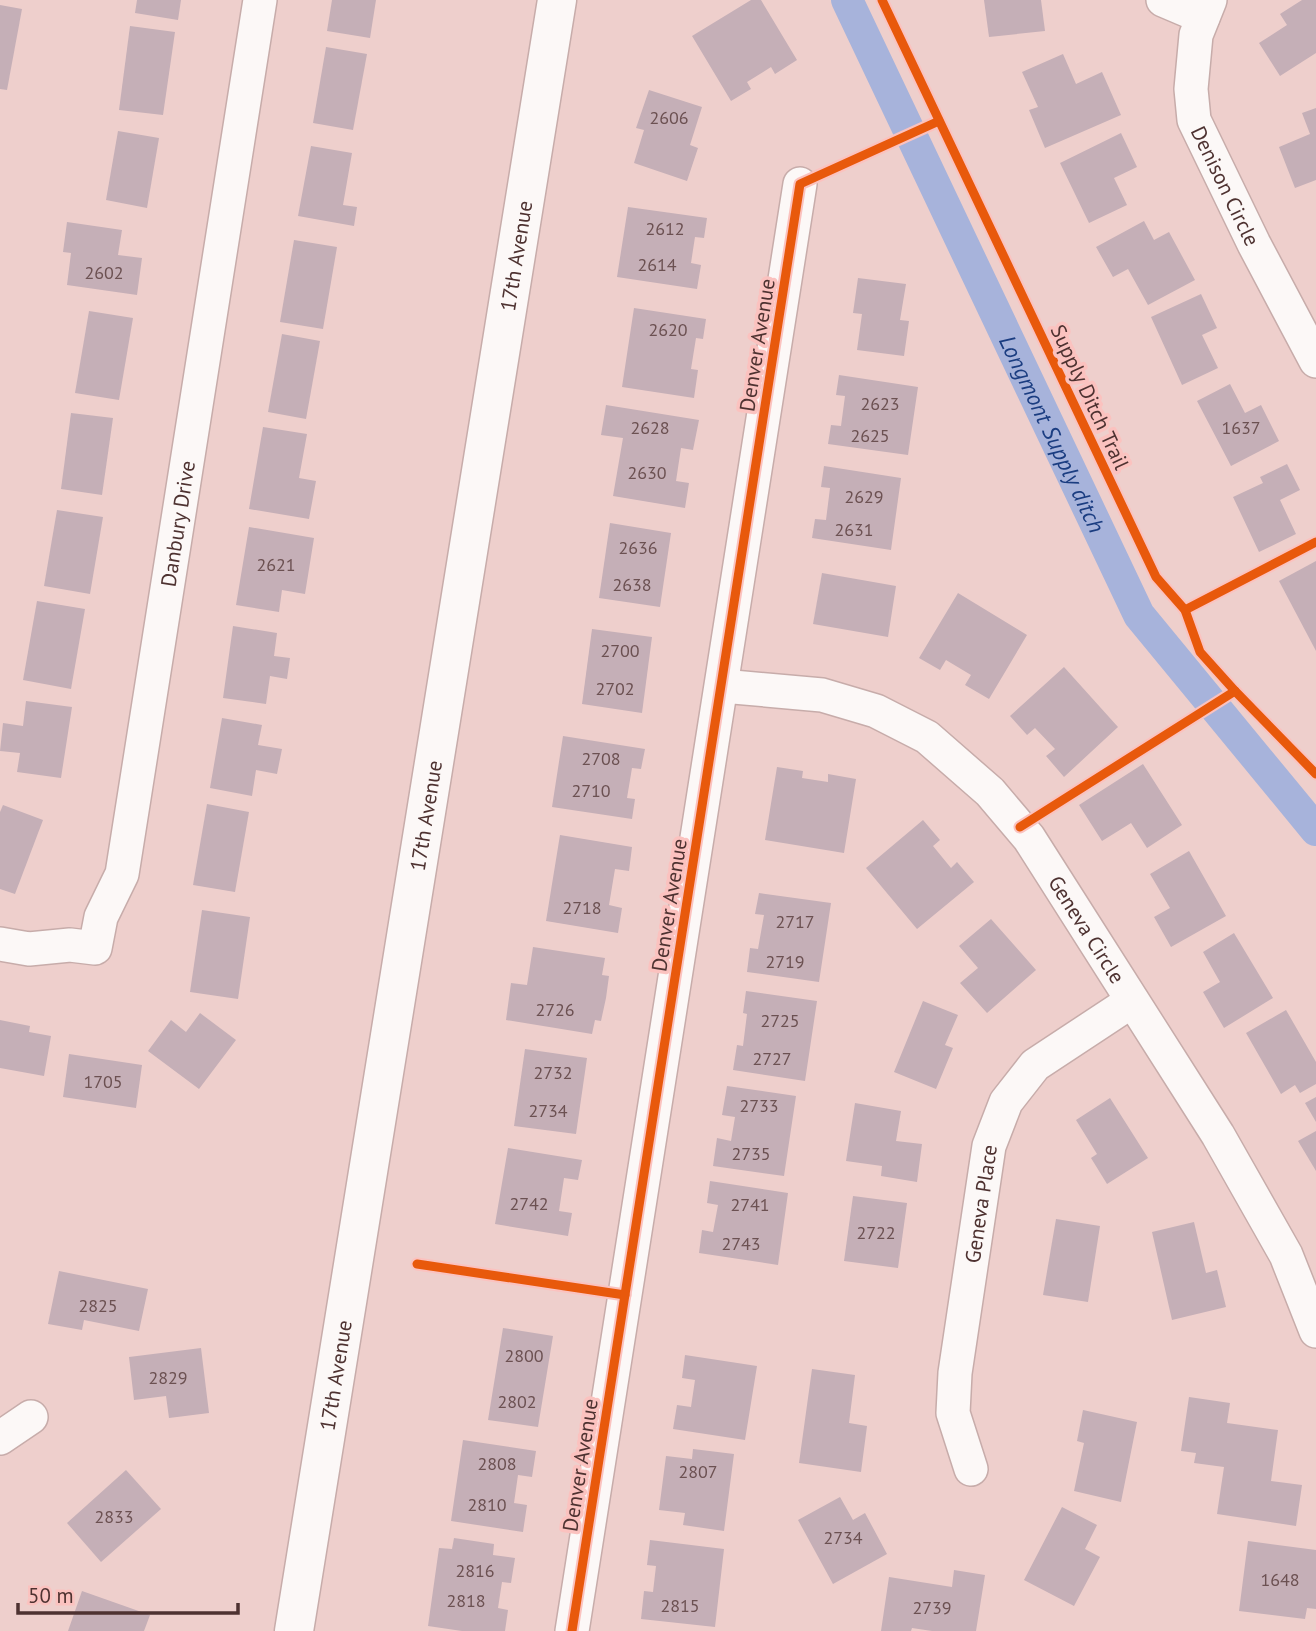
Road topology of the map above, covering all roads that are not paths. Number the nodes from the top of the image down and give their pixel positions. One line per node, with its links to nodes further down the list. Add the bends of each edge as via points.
1 (260, 0): 8 (street, Danbury Drive, via 122,874 101,917 96,948 29,949)
2 (557, 0): 14 (main road, 17th Avenue)
3 (1163, 0): 4 (street)
4 (1207, 8): 6 (street, Denison Circle, via 1196,34 1191,89 1194,120)
5 (800, 184): 7 (street, Denver Avenue)
6 (1316, 362)
7 (722, 685): 9 (street, Geneva Circle, via 822,695 876,711 927,737 990,792 1029,838); 15 (street, Denver Avenue)
8 (0, 944)
9 (1132, 1001): 10 (street, Geneva Circle, via 1218,1135 1286,1255); 13 (street, Geneva Place, via 1035,1065 1006,1102 989,1146 955,1373 953,1413)
10 (1316, 1331)
11 (31, 1417): 12 (street)
12 (0, 1438)
13 (971, 1469)
14 (293, 1631)
15 (572, 1631)

